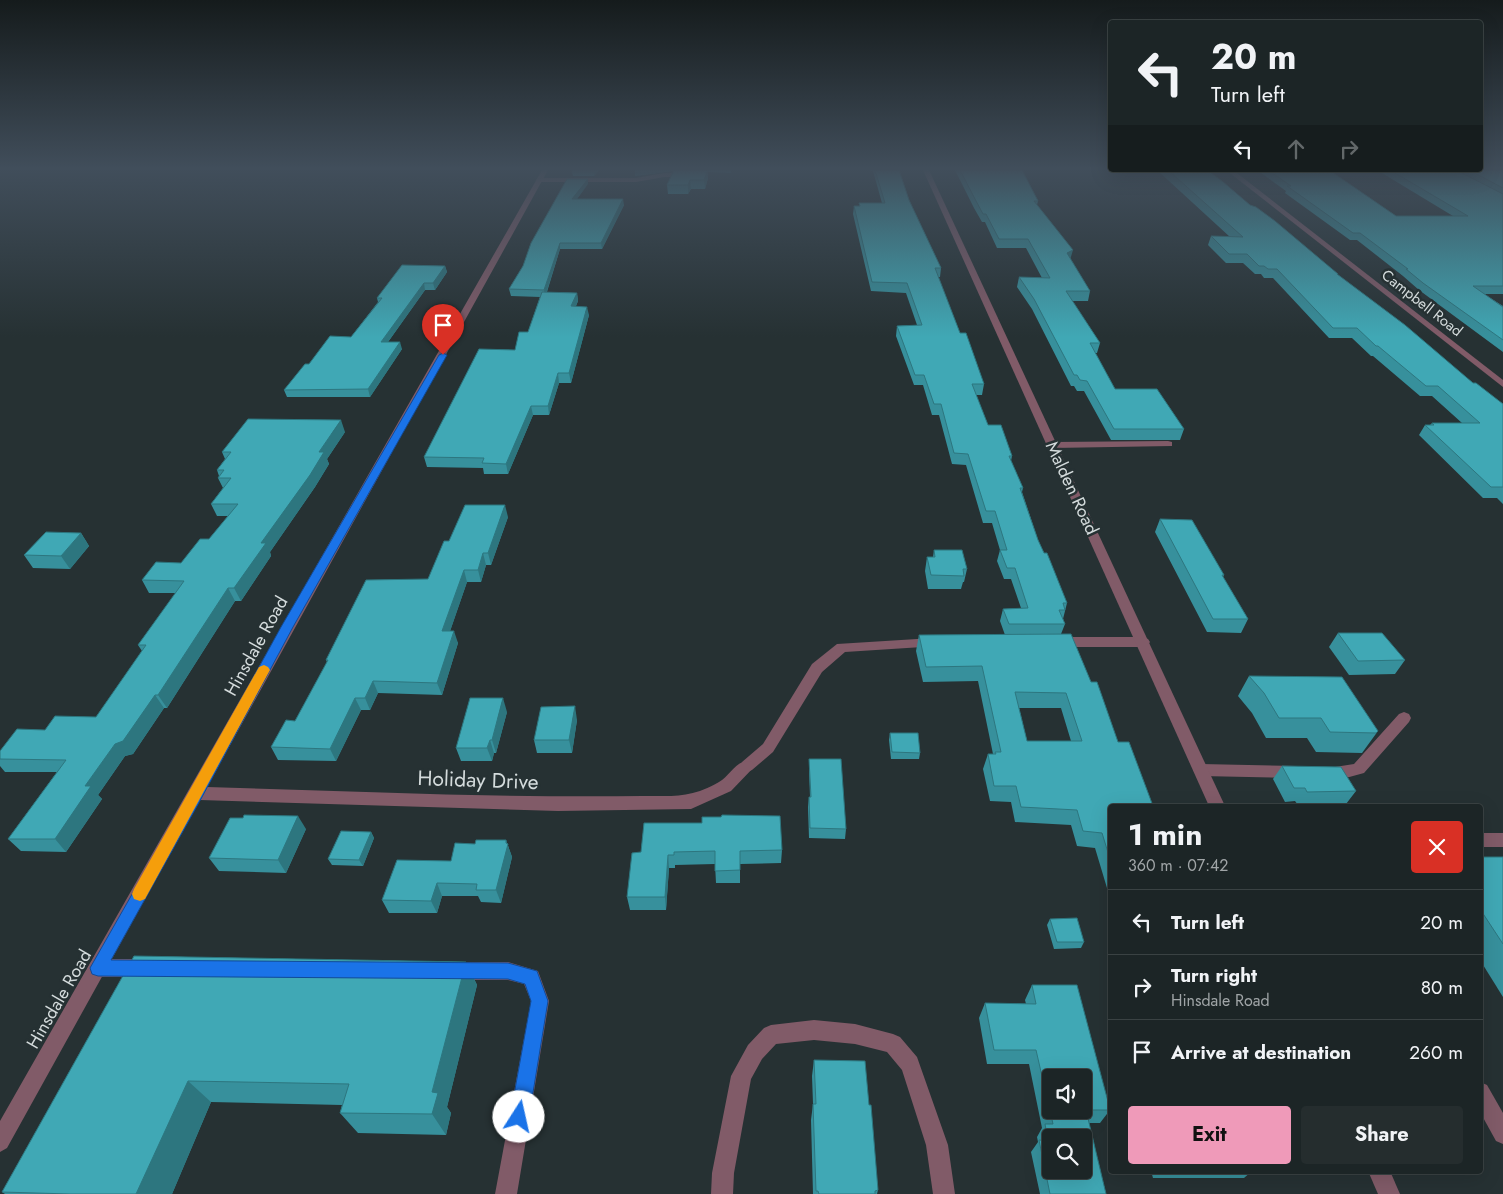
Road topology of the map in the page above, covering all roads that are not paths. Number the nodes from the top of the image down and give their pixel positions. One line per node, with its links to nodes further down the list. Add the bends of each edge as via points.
1 (514, 226): 12 (street, Hinsdale Road)
2 (952, 226): 6 (street, Malden Road)
3 (1300, 226): 4 (street, Campbell Road)
4 (1503, 384)
5 (1168, 444): 6 (street)
6 (1052, 445): 8 (street, Malden Road)
7 (1046, 642): 8 (street)
8 (1143, 642): 11 (street, Malden Road)
9 (951, 643): 12 (street, Holiday Drive, via 842,647 817,668 768,748 726,786 690,802 558,804)
10 (1404, 718): 11 (street, via 1358,769 1342,773)
11 (1201, 770): 13 (street, Malden Road)
12 (197, 793): 16 (street, Hinsdale Road)
13 (1217, 804)
14 (1483, 840): 15 (street)
15 (1503, 840)
16 (98, 968): 17 (street); 21 (street, Hinsdale Road)
17 (165, 969)
18 (442, 971): 23 (street, via 508,971 531,977 540,1001)
19 (1483, 1097): 20 (street)
20 (1503, 1134)
21 (0, 1141)
22 (1380, 1174): 26 (street)
23 (506, 1194)
24 (722, 1194): 25 (street, via 741,1076 755,1052 771,1035 814,1030 855,1034 893,1044 910,1064 937,1145)
25 (944, 1194)
26 (1389, 1194)

